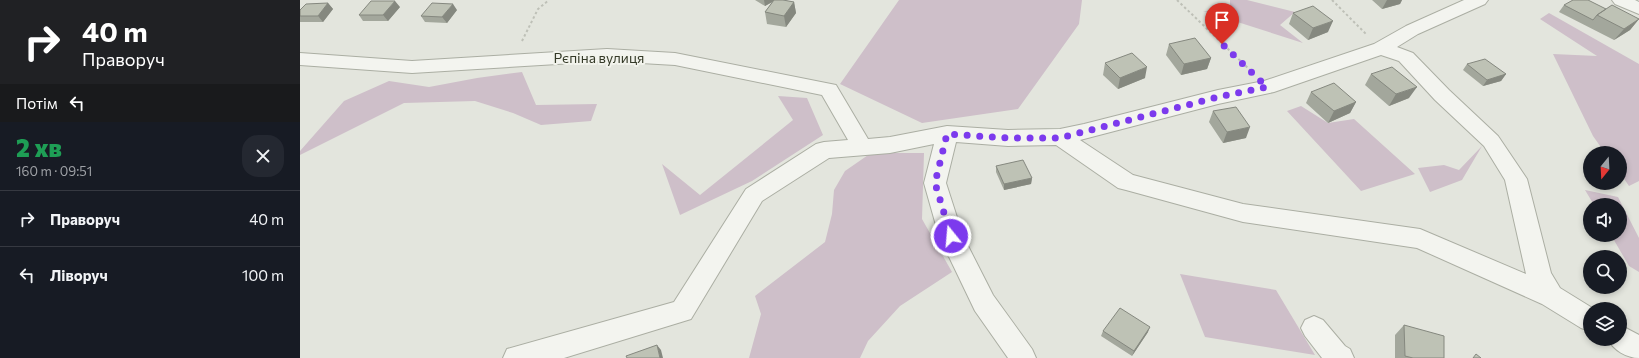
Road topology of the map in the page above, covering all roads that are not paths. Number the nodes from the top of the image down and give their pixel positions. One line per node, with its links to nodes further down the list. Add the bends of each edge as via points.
1 (1479, 0): 4 (street, via 1412,30)
2 (1621, 0): 3 (street)
3 (1639, 9)
4 (1381, 48): 7 (street, via 1267,87 1218,97); 9 (street, via 1406,57 1490,141 1516,179 1539,276)
5 (300, 59): 8 (street, Рєпіна вулиця, via 412,67 607,55 675,59 829,90)
6 (947, 134): 7 (street); 8 (street, via 890,145); 15 (street, via 935,183 951,236 984,303)
7 (1060, 138): 9 (street, via 1126,182 1243,213 1420,239)
8 (862, 147): 14 (street, via 824,150 754,195 682,311)
9 (1551, 296): 10 (street)
10 (1583, 316)
11 (1314, 328): 16 (street)
12 (1627, 342): 13 (street)
13 (1639, 349)
14 (516, 358)
15 (1023, 358)
16 (1341, 358)

